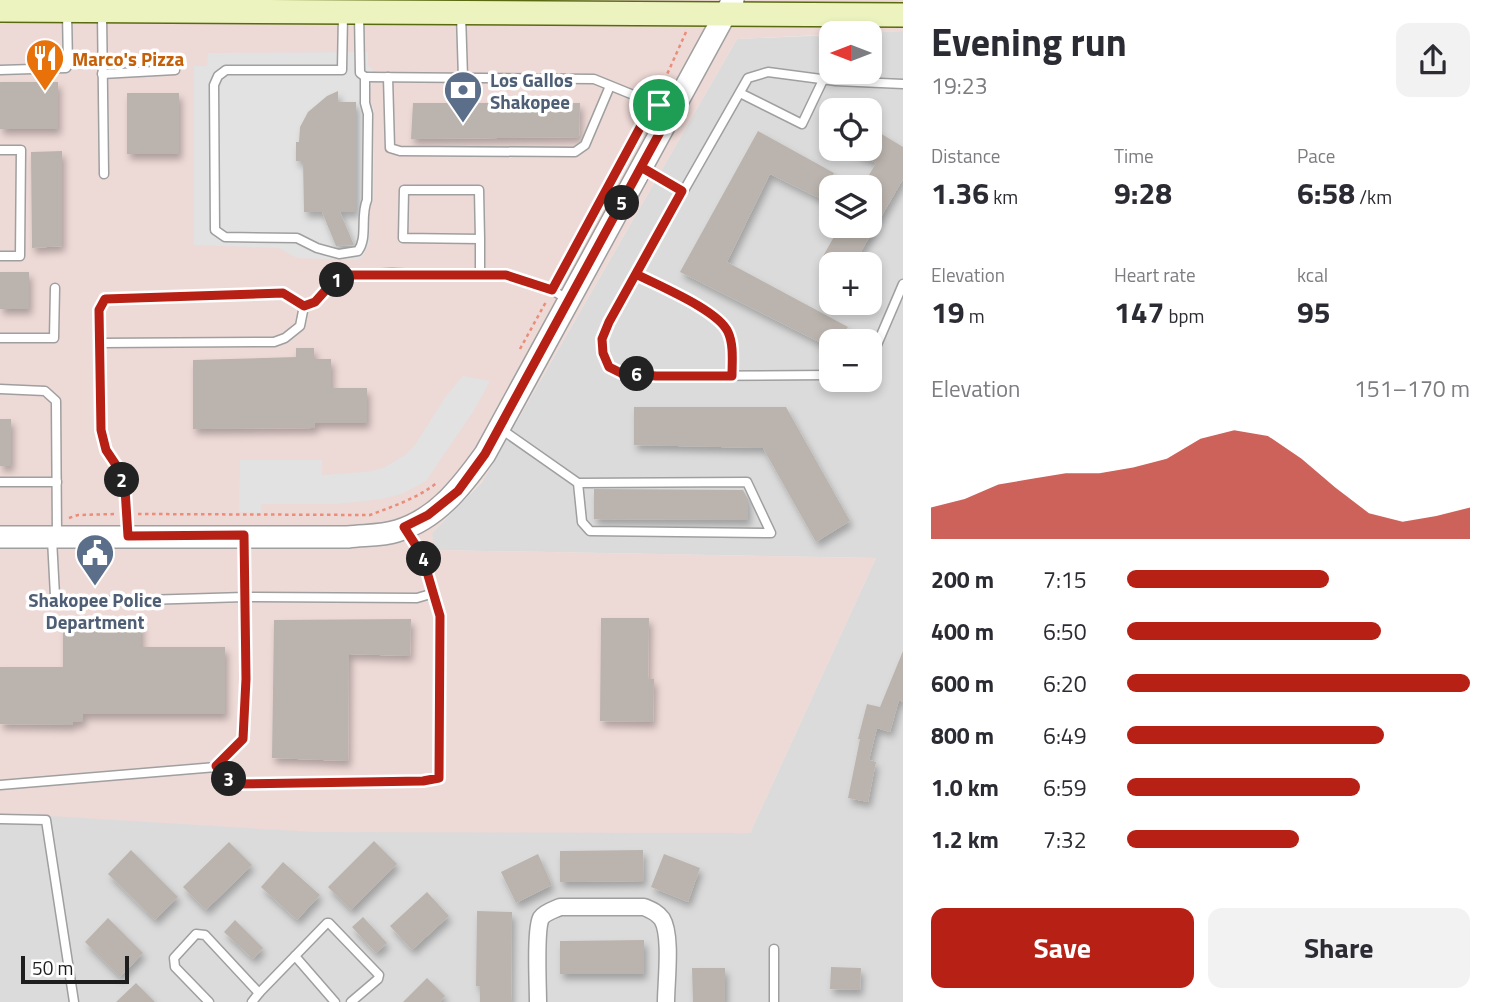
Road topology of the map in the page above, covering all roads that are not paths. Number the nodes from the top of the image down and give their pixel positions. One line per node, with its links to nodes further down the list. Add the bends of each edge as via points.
1 (67, 5): 2 (main road); 7 (main road); 11 (lane, via 66,68)
2 (112, 7): 5 (main road); 14 (lane)
3 (605, 7): 4 (main road, via 694,15); 6 (main road)
4 (728, 8): 9 (main road); 24 (street)
5 (353, 9): 6 (main road); 13 (lane); 15 (lane)
6 (472, 9): 17 (lane)
7 (0, 10)
8 (893, 13): 10 (main road)
9 (819, 21)
10 (853, 21)
11 (0, 70)
12 (175, 70): 14 (lane)
13 (342, 70): 15 (lane); 15 (lane, via 226,70 218,76 214,85 215,230 225,237 297,238 339,254 358,251 367,200 368,114)
14 (103, 74): 27 (lane)
15 (363, 74): 16 (lane)
16 (388, 77): 17 (lane); 22 (lane, via 390,148 400,151 575,152 585,145)
17 (463, 78): 22 (lane, via 594,79)
18 (819, 79): 23 (lane, via 768,72 748,78)
19 (882, 83): 20 (lane)
20 (903, 83)
21 (822, 84): 23 (lane, via 802,124)
22 (610, 86): 24 (lane)
23 (740, 93): 28 (lane)
24 (664, 110): 26 (street)
25 (0, 150): 30 (lane, via 21,150 21,163 20,256)
26 (641, 167): 28 (lane); 35 (street)
27 (104, 174)
28 (682, 191): 31 (lane)
29 (480, 239): 29 (lane, via 403,238 404,190 478,190); 32 (lane)
30 (0, 256)
31 (636, 274): 41 (lane, via 714,315 728,330); 41 (lane, via 602,339 609,367 621,373 656,376)
32 (480, 276): 35 (lane, via 506,275); 36 (lane, via 346,275)
33 (903, 284): 37 (lane)
34 (55, 288): 38 (lane, via 54,338)
35 (561, 295): 43 (street)
36 (304, 306): 39 (lane, via 300,326 274,341); 39 (lane, via 283,293 105,299 99,310)
37 (882, 333)
38 (0, 338)
39 (100, 343): 50 (lane, via 101,430 106,450 118,468)
40 (819, 375): 41 (lane)
41 (732, 376)
42 (0, 389): 45 (lane, via 45,391 56,401)
43 (498, 428): 46 (lane); 47 (street, via 458,491)
44 (0, 482): 45 (lane)
45 (57, 482): 48 (lane)
46 (578, 483): 46 (lane, via 582,522 590,531 771,533 747,482)
47 (404, 527): 49 (street, via 348,537); 52 (lane, via 422,555)
48 (55, 531): 50 (street); 51 (street); 53 (lane, via 55,596 76,602)
49 (244, 535): 50 (street); 53 (lane)
50 (128, 536)
51 (0, 537)
52 (435, 593): 53 (lane, via 417,598); 54 (lane, via 440,616 439,778 234,784)
53 (245, 597): 54 (lane, via 243,739)
54 (216, 766): 55 (lane)
55 (0, 785)
56 (0, 819): 60 (lane, via 46,820)
57 (774, 949): 67 (lane)
58 (295, 956): 59 (lane); 63 (lane); 64 (lane, via 329,923 379,975)
59 (259, 993): 61 (lane, via 205,935 196,934 174,958 175,967); 62 (lane)
60 (74, 1002)
61 (209, 1002)
62 (252, 1002)
63 (335, 1002)
64 (351, 1002)
65 (538, 1002): 66 (street, via 541,918 560,907 644,907 663,920)
66 (666, 1002)
67 (774, 1002)

